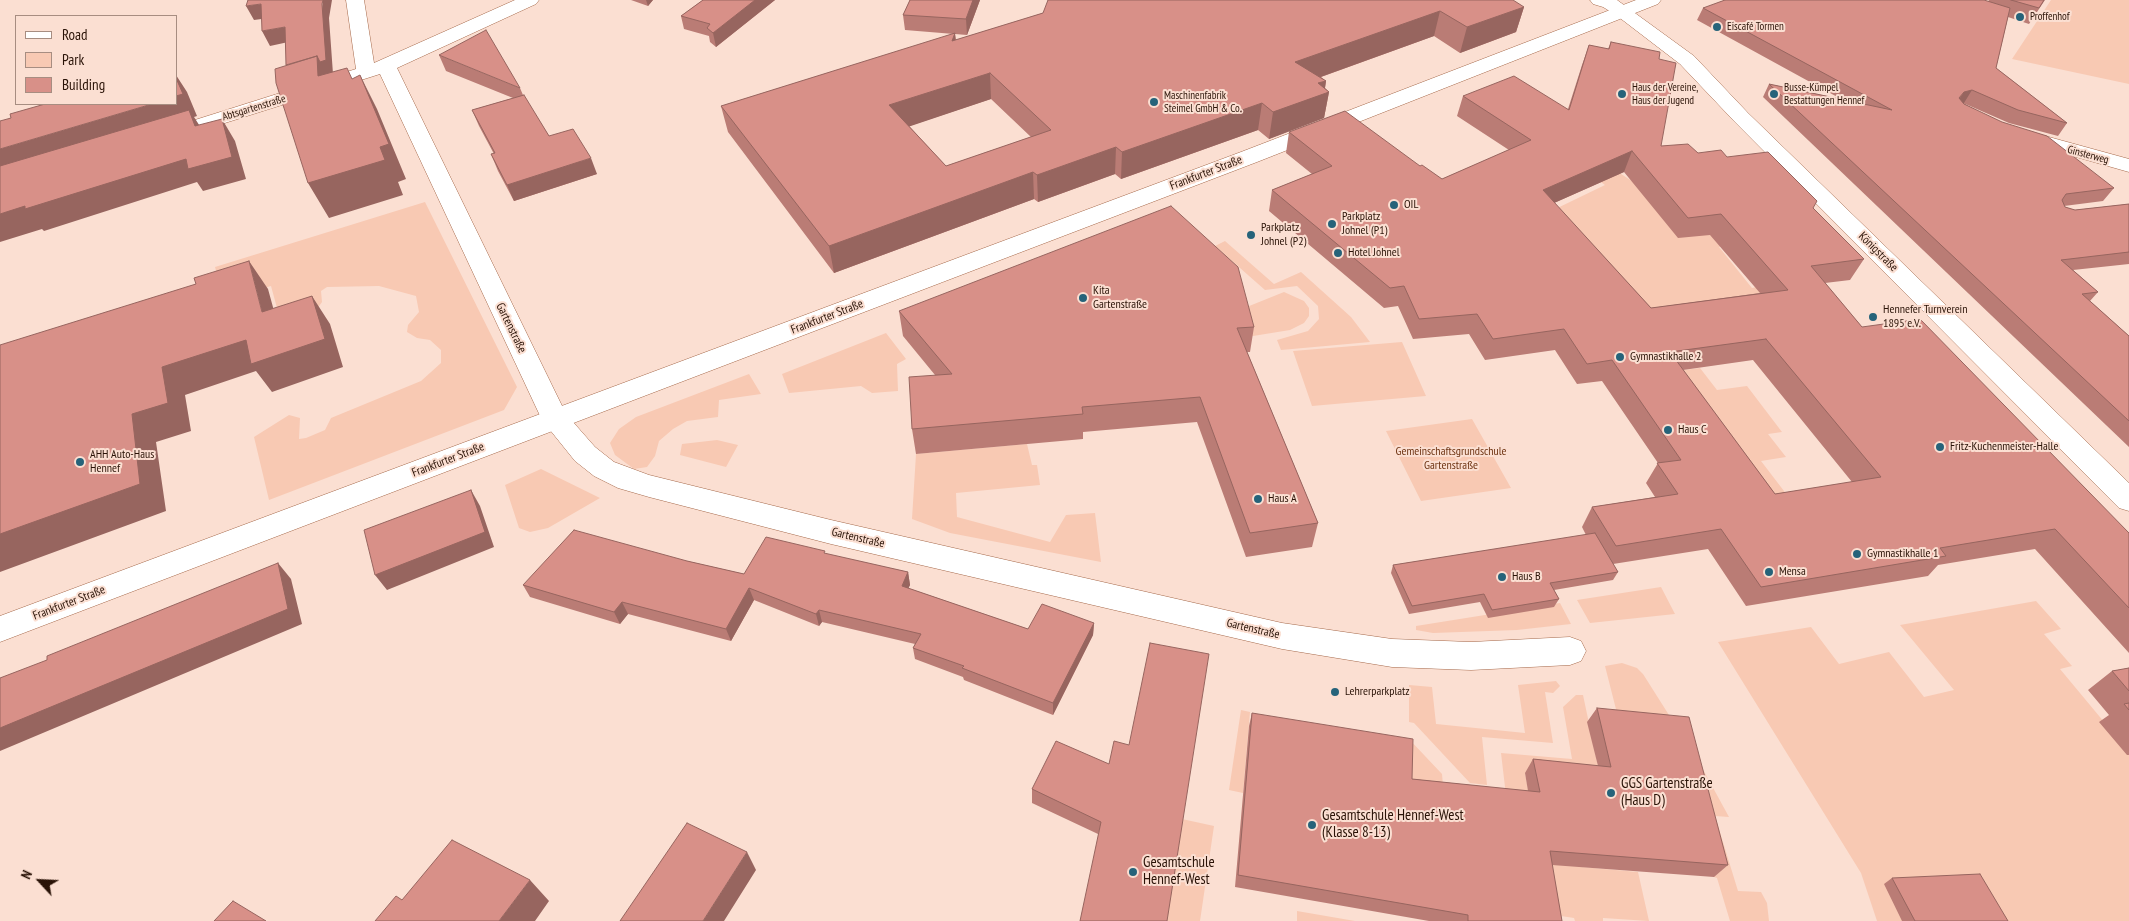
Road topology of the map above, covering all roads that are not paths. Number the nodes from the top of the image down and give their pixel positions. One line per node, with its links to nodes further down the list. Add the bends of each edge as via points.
1 (355, 0): 5 (street, Gartenstraße)
2 (530, 0): 5 (street, Abtsgartenstraße)
3 (1652, 0): 4 (street, Frankfurter Straße)
4 (1610, 5): 9 (street, Frankfurter Straße, via 1241,160); 10 (street, Königstraße, via 1687,60)
5 (376, 70): 7 (street, Abtsgartenstraße); 9 (street, Gartenstraße)
6 (2010, 132): 8 (street, Ginsterweg)
7 (143, 142)
8 (2129, 166)
9 (555, 420): 11 (street, Frankfurter Straße); 12 (street, Gartenstraße, via 604,469 628,480 831,532 1242,627 1392,653 1471,656)
10 (2129, 500)
11 (0, 629)
12 (1570, 651)

